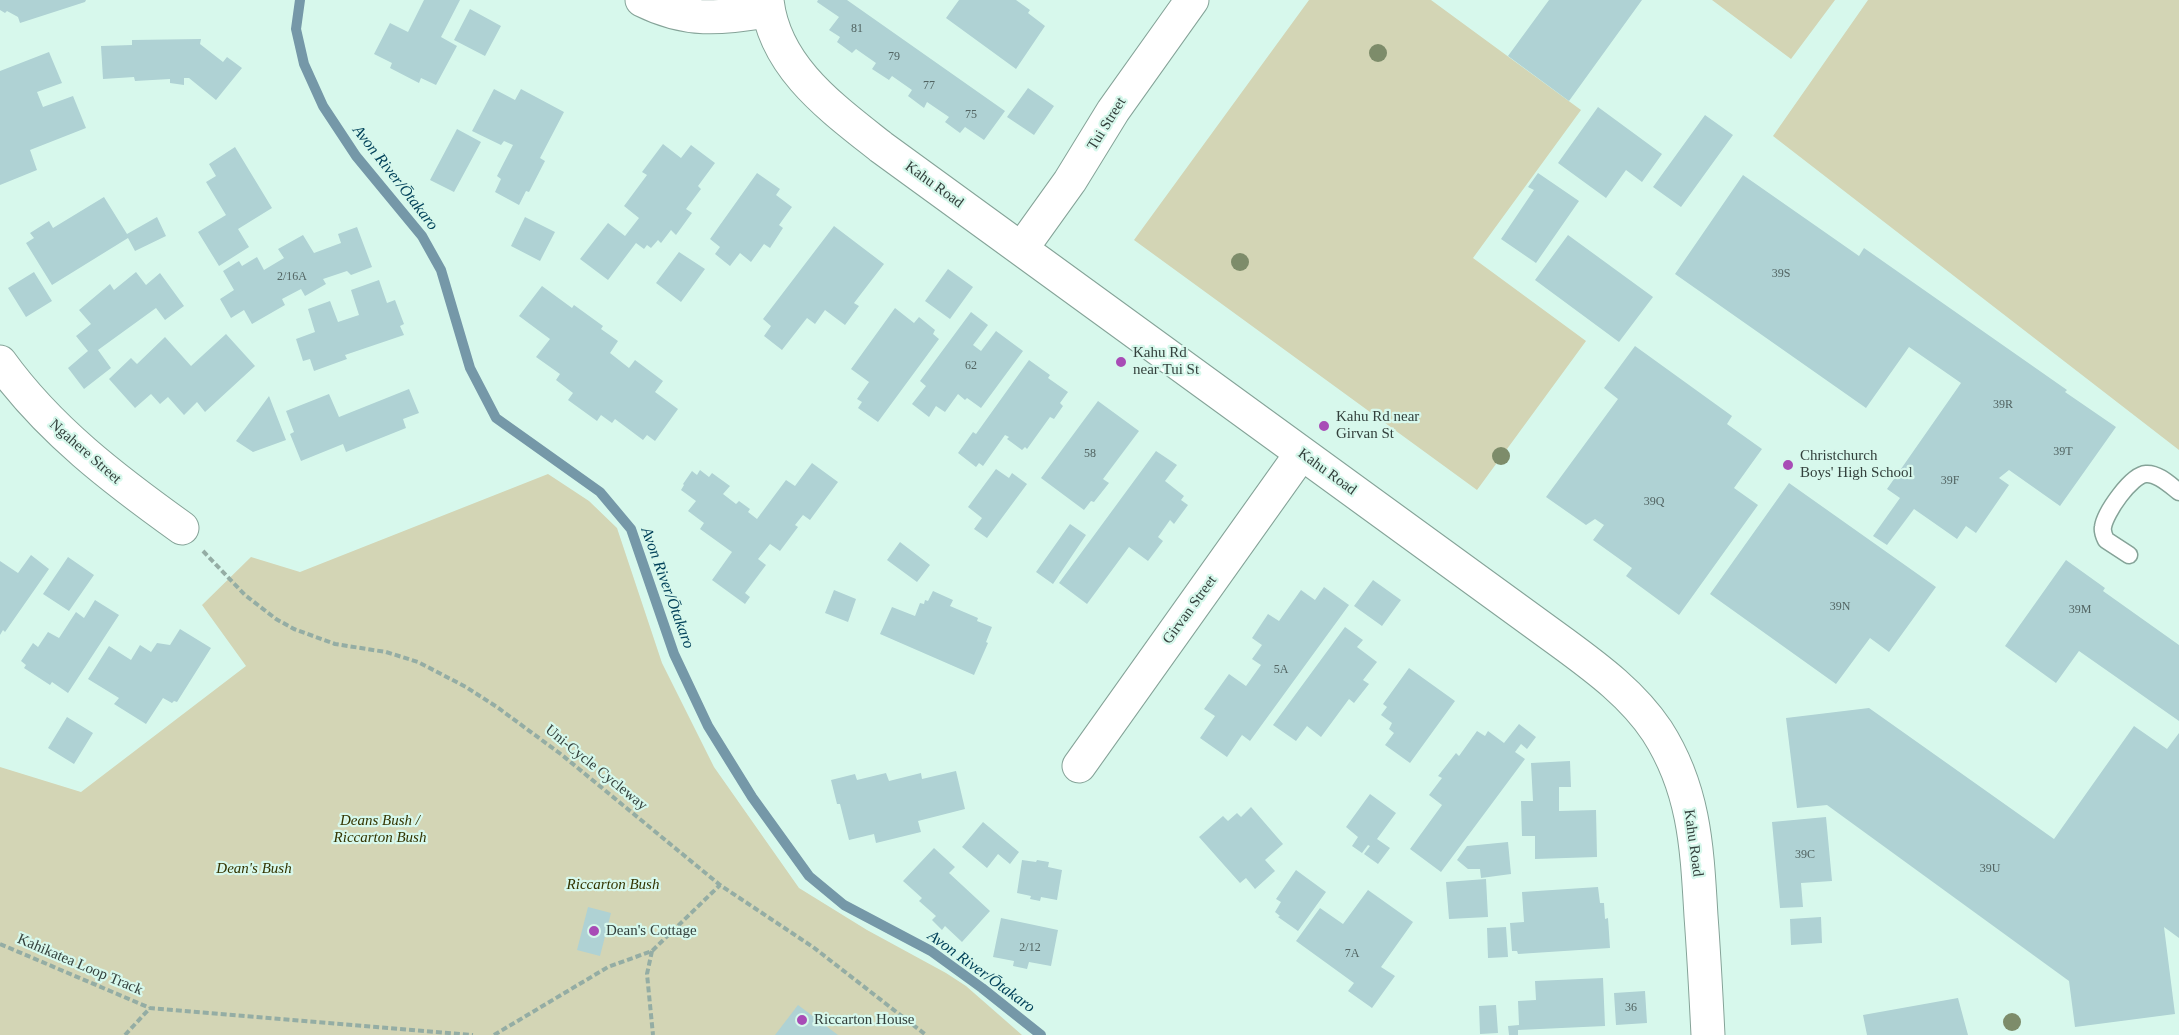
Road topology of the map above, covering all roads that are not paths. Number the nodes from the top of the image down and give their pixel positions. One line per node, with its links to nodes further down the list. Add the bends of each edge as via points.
1 (642, 0): 3 (main road, Kahu Road, via 701,18 724,17)
2 (1192, 0): 4 (main road, Tui Street)
3 (767, 5): 4 (main road, Kahu Road, via 791,64 810,87 881,147)
4 (1022, 249): 6 (main road, Kahu Road)
5 (0, 362): 8 (main road, Ngahere Street, via 36,407 71,441 109,475)
6 (1301, 454): 10 (main road, Girvan Street); 11 (main road, Kahu Road, via 1599,670 1626,694 1656,730 1678,771 1694,821)
7 (2179, 492): 9 (lane, via 2146,474 2135,478 2124,490 2106,518 2102,533)
8 (182, 528)
9 (2128, 555)
10 (1079, 766)
11 (1708, 1035)

